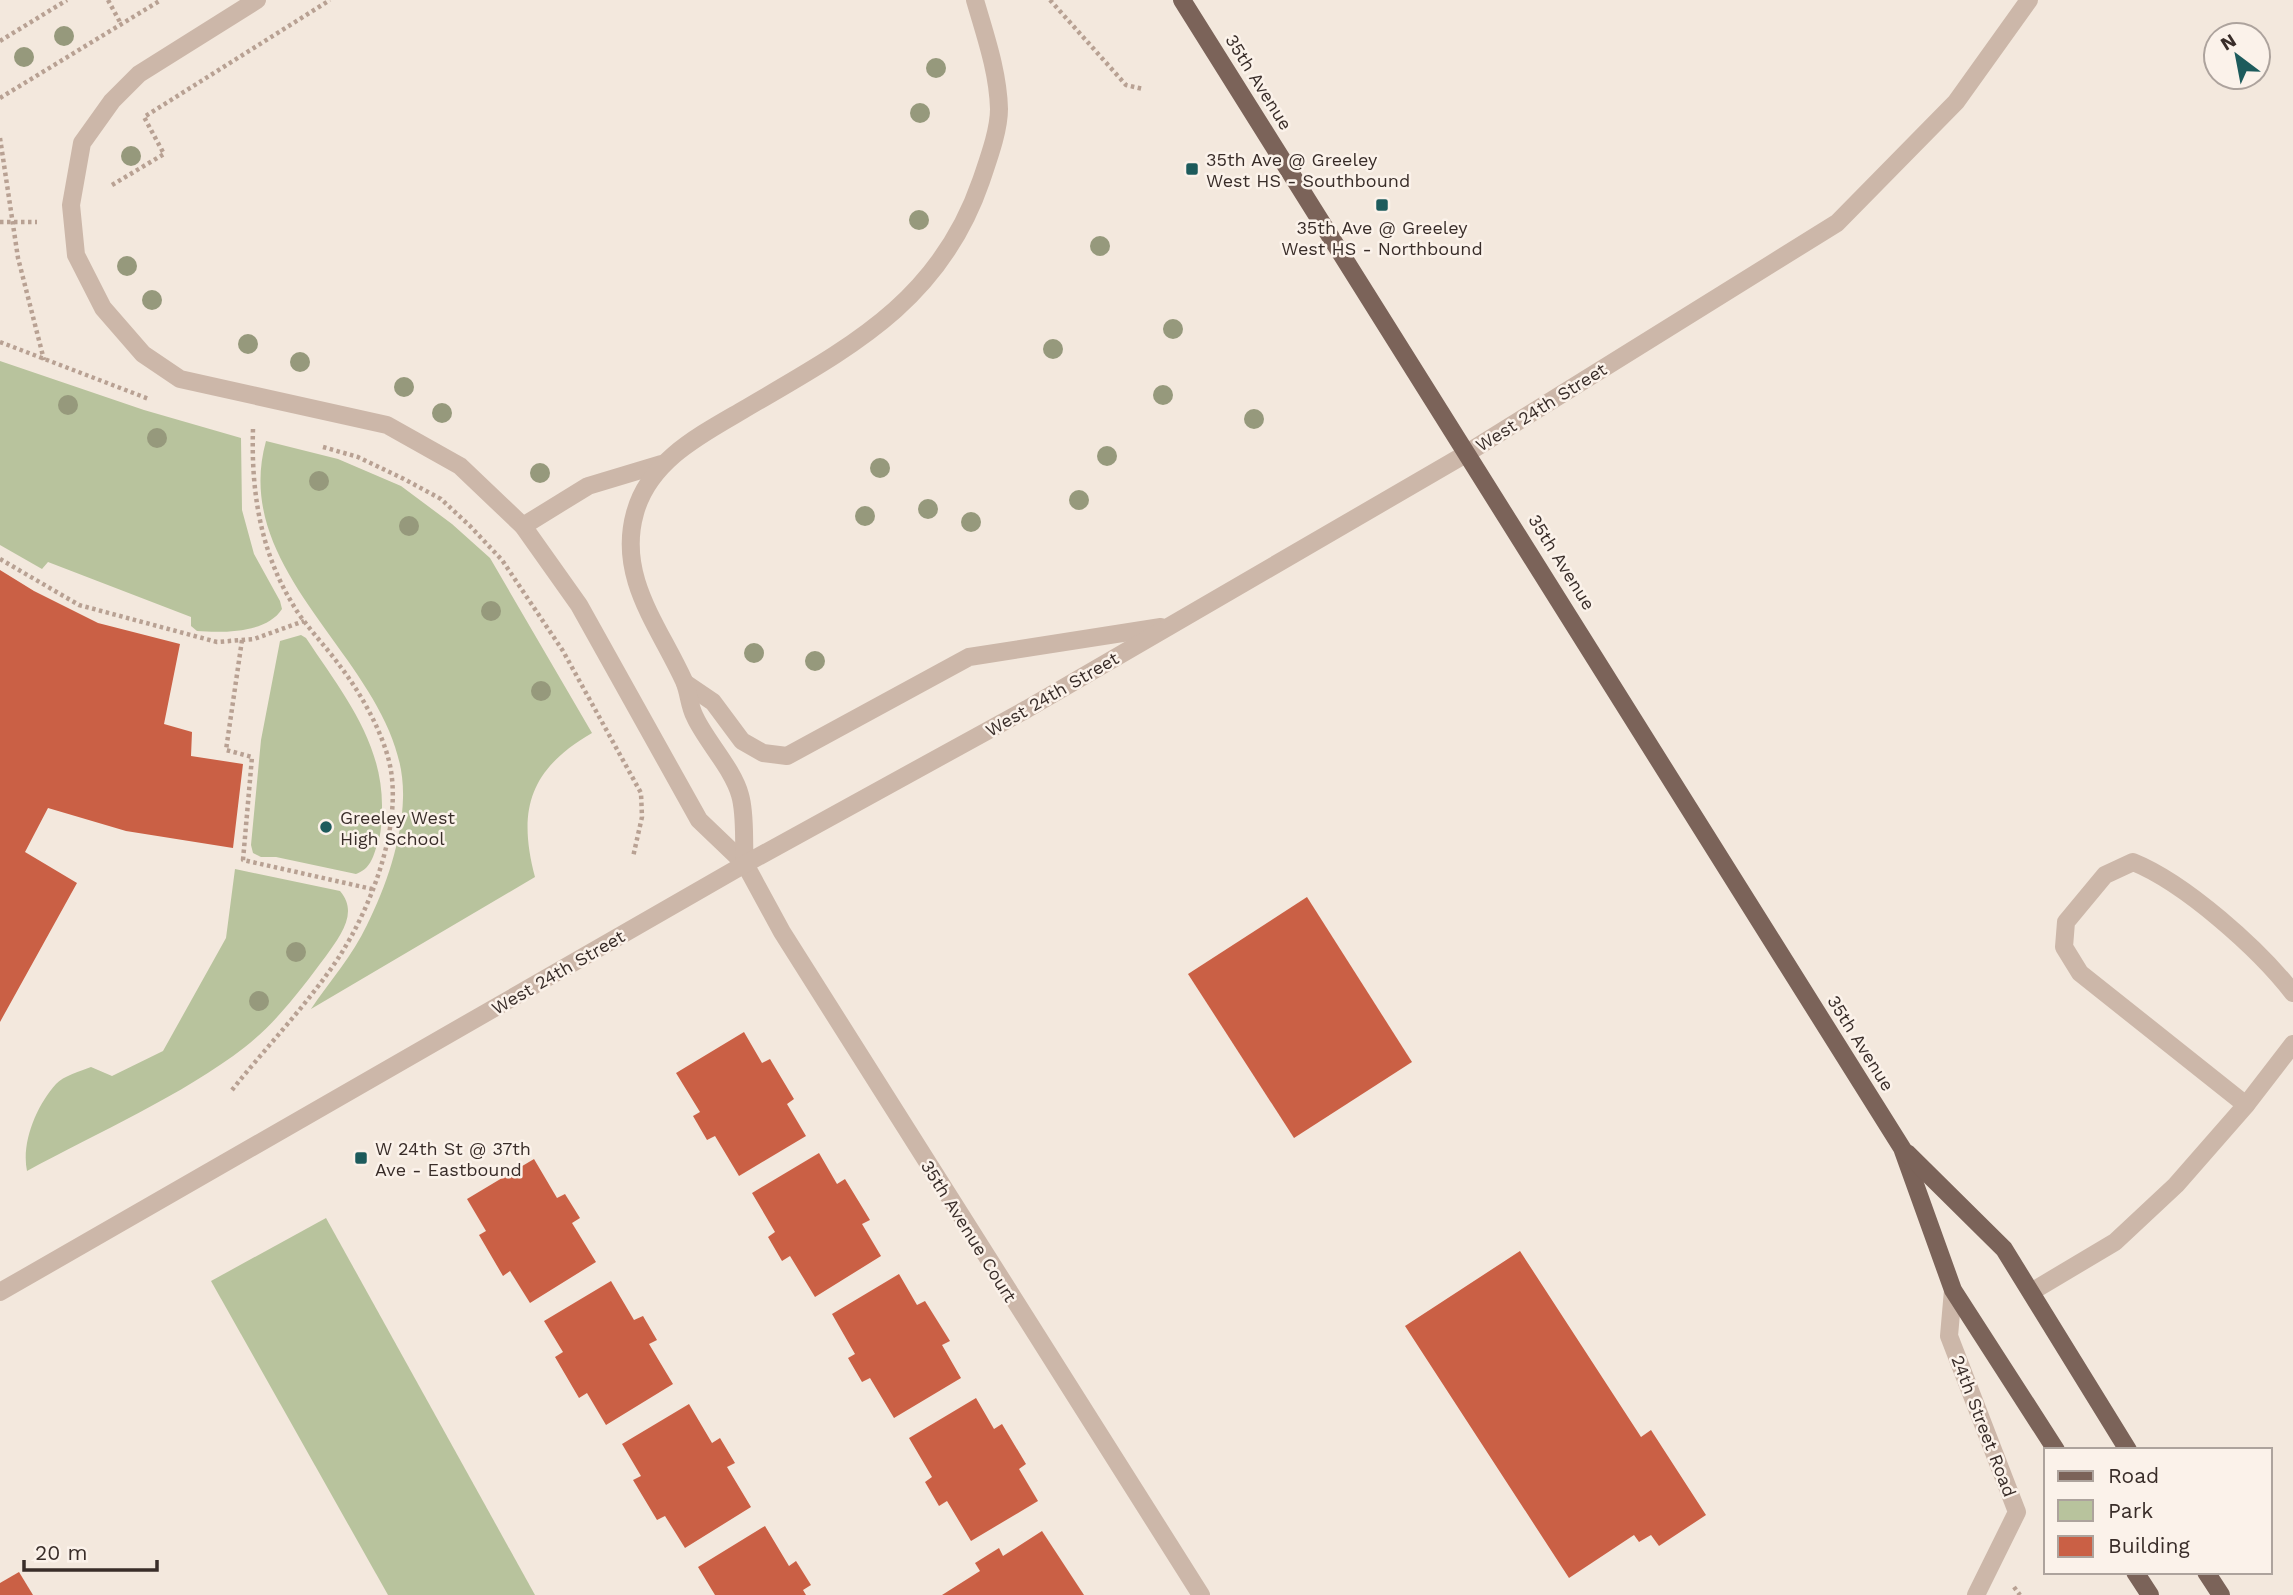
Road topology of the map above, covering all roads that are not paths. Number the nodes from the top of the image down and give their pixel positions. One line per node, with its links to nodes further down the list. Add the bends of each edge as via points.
1 (257, 0): 7 (street, via 139,74 112,101 82,143 71,205 76,255 103,308 143,354 180,379 387,425 460,466)
2 (975, 0): 6 (street, via 994,68 999,111 968,218 931,275 888,318 838,354 697,437)
3 (1182, 0): 5 (main road, 35th Avenue)
4 (2029, 0): 5 (street, West 24th Street, via 1956,102 1837,223)
5 (1468, 453): 8 (street, West 24th Street); 14 (main road, 35th Avenue)
6 (661, 464): 7 (street, via 587,486); 9 (street, via 635,511 629,551 639,592)
7 (523, 526): 10 (street, via 579,605 699,820)
8 (1171, 626): 9 (street, via 969,657 787,756 763,753 742,741 713,702); 10 (street, West 24th Street, via 985,734)
9 (685, 683): 10 (street, via 694,715 740,794)
10 (745, 864): 16 (street, West 24th Street); 22 (street, 35th Avenue Court, via 786,940)
11 (2293, 993): 13 (street, via 2268,961 2159,873 2133,862 2105,875 2066,922 2064,947 2080,973)
12 (2293, 1044): 13 (street)
13 (2246, 1105): 17 (street, via 2176,1185 2115,1242)
14 (1902, 1148): 15 (main road, 35th Avenue); 17 (main road, 35th Avenue, via 2004,1249)
15 (1953, 1290): 18 (main road, 35th Avenue); 23 (street, 24th Street Road, via 1949,1336 2017,1512)
16 (0, 1292)
17 (2031, 1292): 19 (main road, 35th Avenue)
18 (2055, 1448)
19 (2127, 1448)
20 (2136, 1574): 24 (main road)
21 (2207, 1574): 25 (main road)
22 (1201, 1595)
23 (1976, 1595)
24 (2150, 1595)
25 (2221, 1595)

